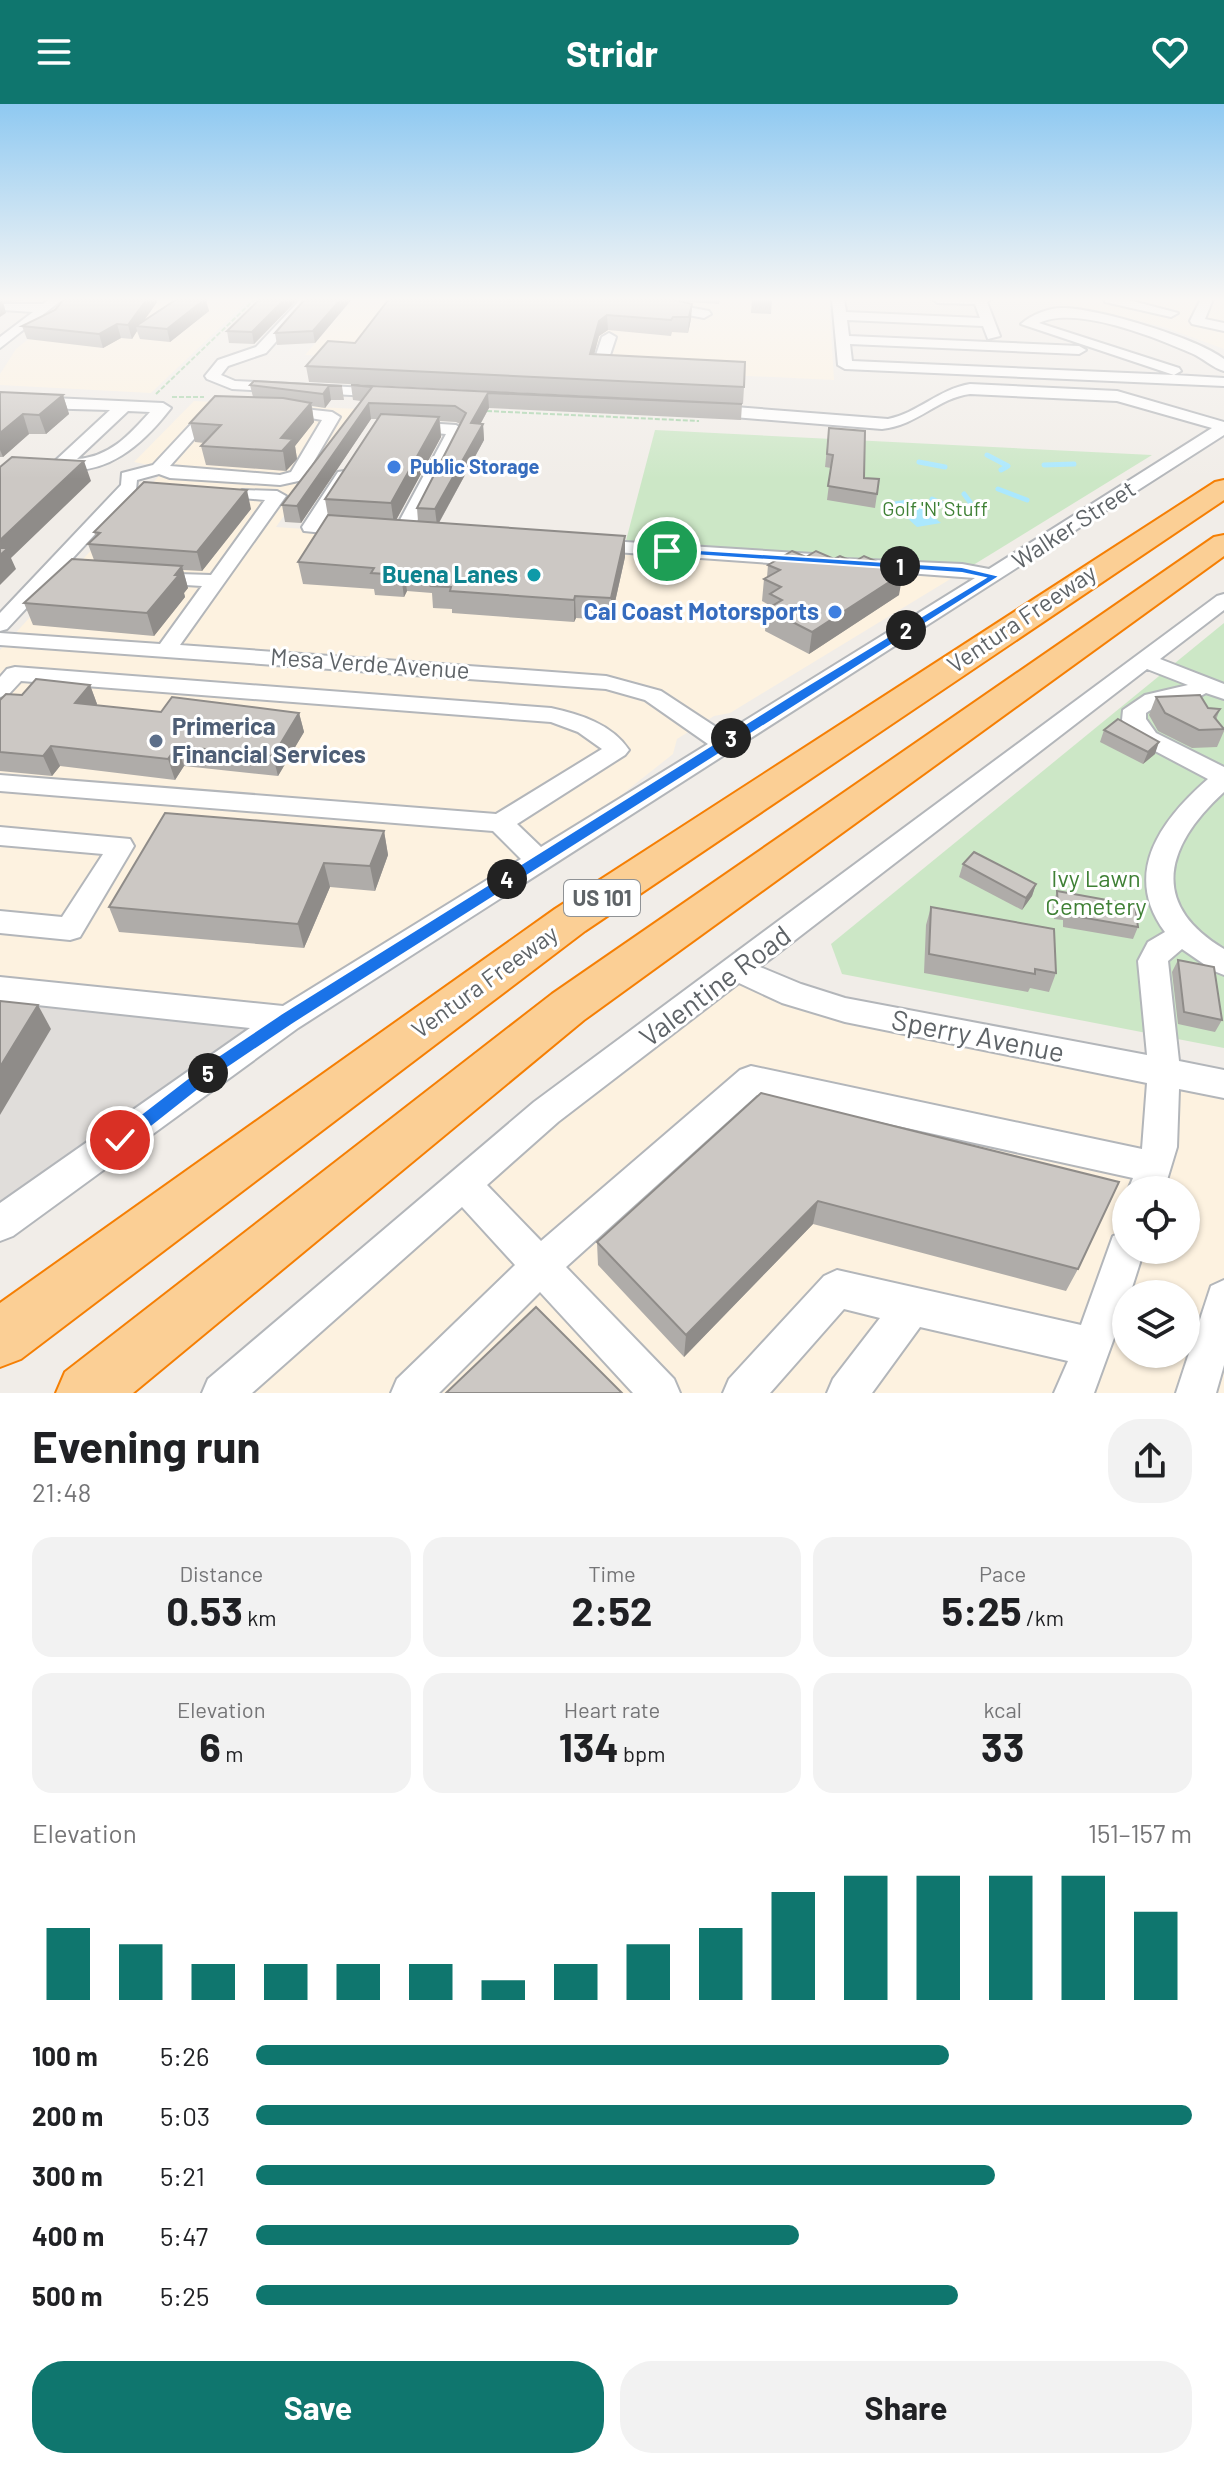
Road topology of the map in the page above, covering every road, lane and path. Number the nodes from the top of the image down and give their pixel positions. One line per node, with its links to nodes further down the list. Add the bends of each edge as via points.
1 (192, 359): 10 (path, via 154,396)
2 (234, 359): 9 (street, via 212,376 232,385)
3 (844, 359): 6 (street, via 845,365)
4 (1002, 359): 6 (street)
5 (1135, 359): 7 (street)
6 (1006, 372): 7 (street)
7 (1206, 381): 8 (street)
8 (1224, 382)
9 (408, 395)
10 (217, 401): 19 (street)
11 (0, 402): 12 (street)
12 (124, 406): 12 (street, via 163,408 115,456 91,466 62,464)
13 (271, 408): 19 (street, via 332,417 297,476 280,480 170,473)
14 (487, 411): 15 (path)
15 (701, 416): 17 (street, via 750,412 797,421 880,425 905,420 953,391 970,389 1129,398)
16 (393, 426): 22 (street, via 456,430)
17 (1224, 428): 29 (street, Walker Street)
18 (352, 463): 22 (street, via 311,527)
19 (161, 468): 20 (street)
20 (129, 482): 26 (street); 30 (street, via 277,496)
21 (1224, 485): 64 (highway, Ventura Freeway / US 101, via 570,920)
22 (386, 532): 23 (street)
23 (422, 535)
24 (572, 545): 29 (street)
25 (1213, 554): 66 (highway, US 101, via 568,1007)
26 (51, 570): 27 (street); 32 (street)
27 (81, 572)
28 (126, 575): 30 (street)
29 (994, 576): 42 (street, Walker Street)
30 (216, 581): 35 (street)
31 (1224, 600): 36 (street, Valentine Road)
32 (0, 625)
33 (0, 639): 34 (street, Mesa Verde Avenue)
34 (127, 647): 35 (street, Mesa Verde Avenue); 38 (street)
35 (166, 650): 37 (street, Mesa Verde Avenue)
36 (1144, 660): 40 (street); 51 (street, Valentine Road)
37 (473, 671): 41 (street); 42 (street, Mesa Verde Avenue, via 625,687 661,699 700,732)
38 (101, 680): 39 (street, via 15,674); 41 (street)
39 (0, 690)
40 (1216, 698): 43 (street, via 1151,698 1133,716 1148,738)
41 (459, 708): 45 (street, via 574,720 617,750)
42 (724, 742): 47 (street, Walker Street)
43 (1224, 777): 49 (street, via 1180,822 1160,871 1163,906)
44 (0, 783): 45 (street)
45 (500, 823): 47 (street)
46 (0, 836): 48 (street, via 121,846 70,929)
47 (539, 860): 53 (street, Walker Street)
48 (0, 922)
49 (1182, 935): 50 (street); 54 (street, via 1158,950 1153,961)
50 (1224, 963)
51 (738, 970): 54 (street, Sperry Avenue, via 845,1010); 58 (street, Valentine Road, via 546,1112)
52 (0, 989): 53 (street)
53 (287, 1019): 59 (street, Walker Street)
54 (1164, 1072): 55 (street, Sperry Avenue); 57 (street, via 1160,1147)
55 (1224, 1084)
56 (1142, 1176): 61 (street, via 751,1080)
57 (1151, 1176)
58 (462, 1183): 61 (street); 67 (street, Valentine Road)
59 (0, 1224)
60 (1121, 1264): 65 (street)
61 (540, 1266): 68 (street); 69 (street)
62 (1224, 1299): 73 (street)
63 (912, 1306): 65 (street); 70 (street, via 837,1289); 71 (street)
64 (0, 1338)
65 (1093, 1347): 72 (street)
66 (86, 1393)
67 (222, 1393)
68 (411, 1393)
69 (660, 1393)
70 (743, 1393)
71 (847, 1393)
72 (1074, 1393)
73 (1196, 1393)

